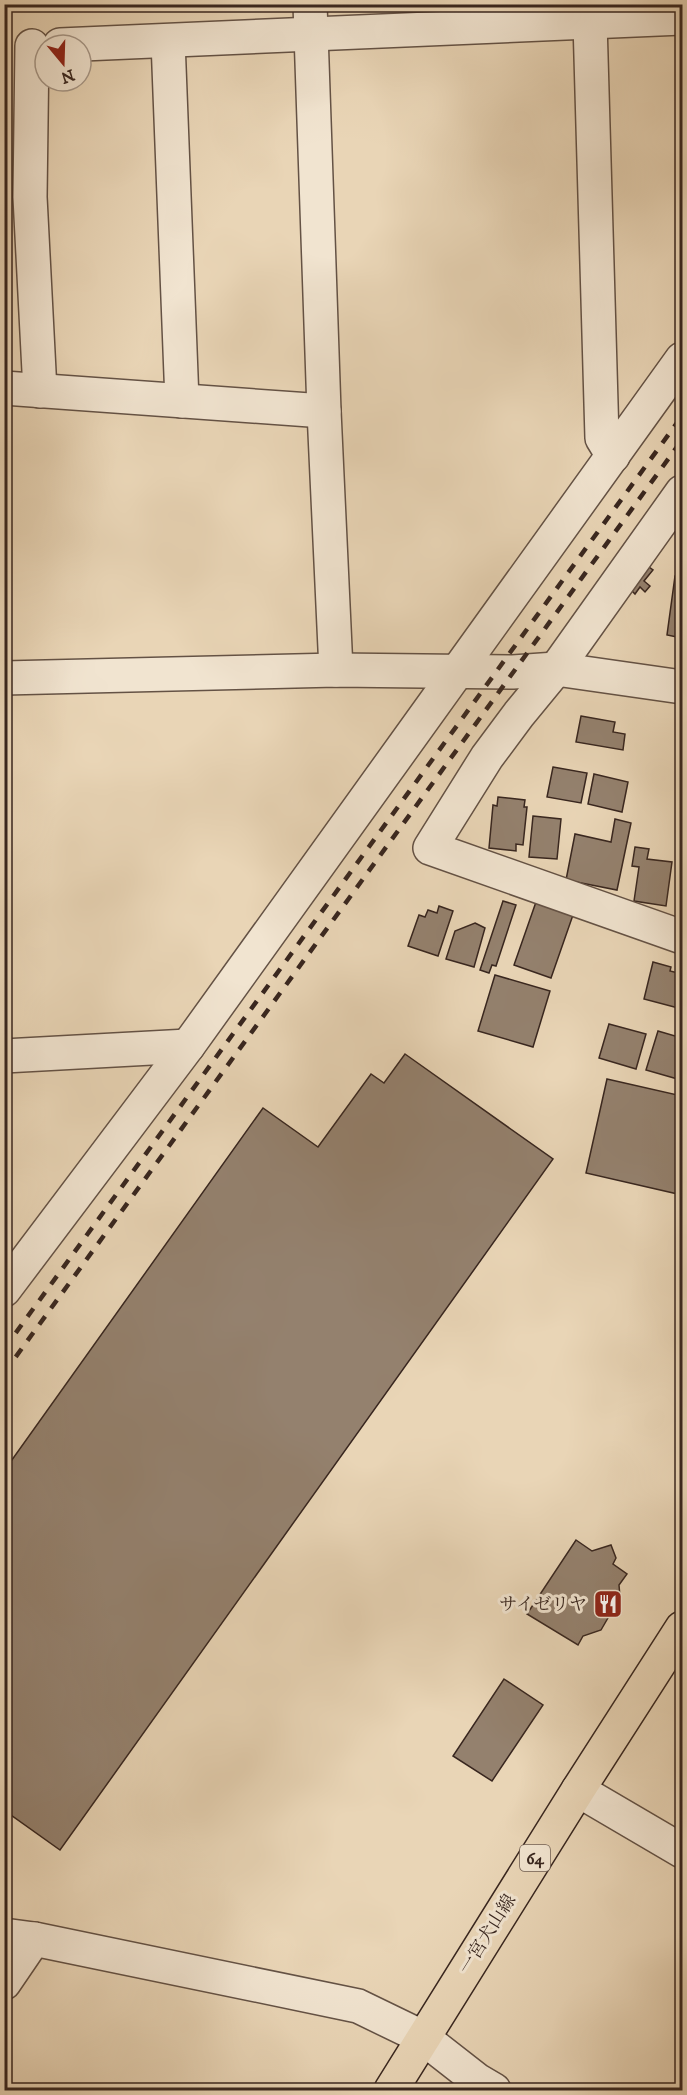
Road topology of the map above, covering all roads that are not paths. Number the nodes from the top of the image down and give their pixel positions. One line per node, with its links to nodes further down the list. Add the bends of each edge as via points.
1 (682, 18): 3 (street)
2 (310, 20): 3 (street); 4 (street); 11 (street)
3 (590, 22): 12 (street, via 602,438)
4 (168, 41): 5 (street); 10 (street)
5 (93, 44)
6 (34, 93): 9 (street, via 30,198)
7 (682, 359): 12 (street)
8 (4, 388): 9 (street)
9 (40, 391): 10 (street)
10 (182, 402): 11 (street)
11 (324, 411): 15 (street)
12 (613, 456): 16 (street)
13 (682, 492): 14 (street)
14 (556, 669): 16 (street); 18 (street); 19 (street, via 487,757 430,848)
15 (336, 670): 16 (street); 17 (street)
16 (459, 671): 20 (street)
17 (4, 678)
18 (682, 687)
19 (682, 937)
20 (188, 1046): 21 (street); 22 (street)
21 (4, 1056)
22 (4, 1290)
23 (682, 1628): 24 (main road, 一宮犬山線 / 64)
24 (578, 1790): 25 (street); 28 (main road, 一宮犬山線 / 64)
25 (682, 1851)
26 (19, 1937): 27 (street); 28 (street, via 358,2006)
27 (4, 1983)
28 (422, 2037): 29 (main road, 一宮犬山線 / 64); 30 (street)
29 (391, 2091)
30 (494, 2091)

